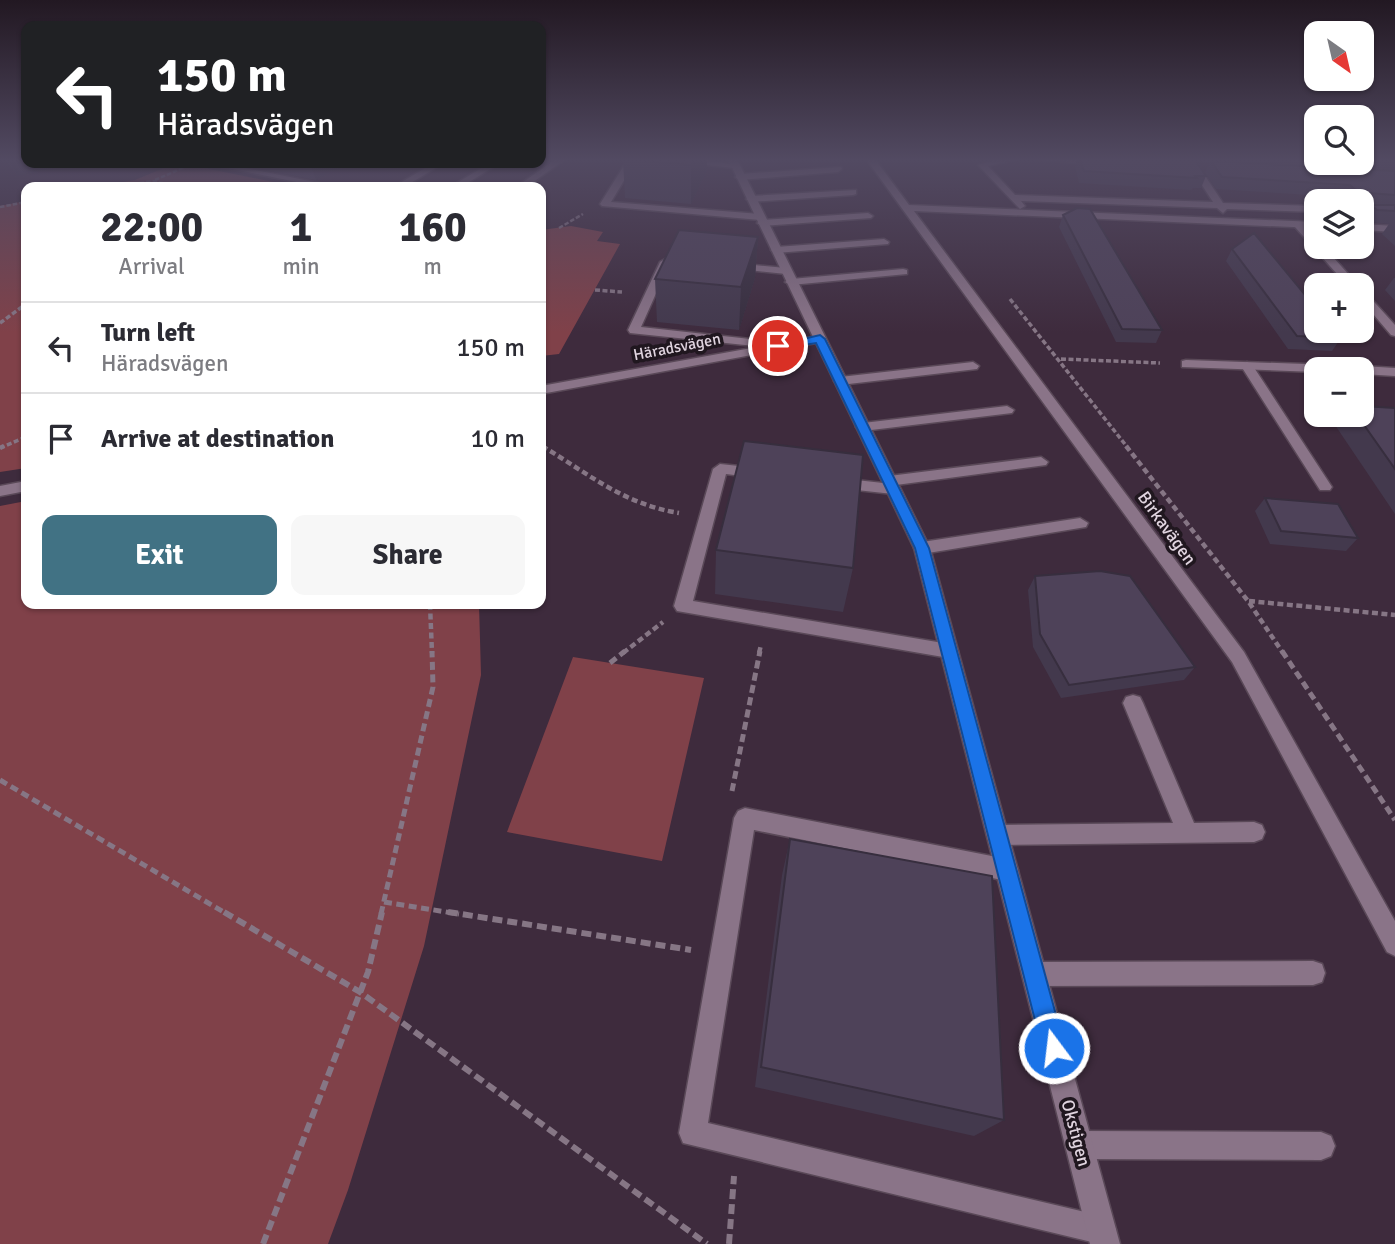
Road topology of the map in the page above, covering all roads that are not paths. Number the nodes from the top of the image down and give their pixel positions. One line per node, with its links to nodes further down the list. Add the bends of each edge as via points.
1 (732, 217): 7 (street)
2 (760, 217): 7 (street, Okstigen)
3 (840, 217): 7 (street)
4 (916, 217): 51 (street, Birkavägen, via 1238,657)
5 (1119, 217): 8 (street)
6 (1228, 217): 8 (street)
7 (761, 220): 15 (street, Okstigen)
8 (1231, 222): 9 (street)
9 (1299, 225): 10 (street); 13 (street)
10 (1304, 225)
11 (1374, 228): 12 (street)
12 (1395, 229)
13 (1304, 231)
14 (884, 242): 15 (street)
15 (776, 250): 21 (street, Okstigen)
16 (1330, 259): 20 (street)
17 (679, 261): 25 (street, via 667,260 634,330)
18 (717, 264): 21 (street)
19 (904, 272): 21 (street)
20 (1342, 273)
21 (789, 276): 24 (street, Okstigen)
22 (1374, 308): 23 (street)
23 (1395, 332)
24 (820, 339): 25 (street, Häradsvägen); 32 (street, Okstigen)
25 (778, 346): 33 (street, Häradsvägen)
26 (1186, 364): 28 (street)
27 (972, 366): 32 (street)
28 (1247, 366): 29 (street); 41 (street)
29 (1304, 368)
30 (1374, 371): 31 (street)
31 (1395, 372)
32 (840, 382): 35 (street, Okstigen)
33 (546, 389)
34 (1007, 410): 35 (street)
35 (863, 427): 39 (street, Okstigen)
36 (1041, 462): 39 (street)
37 (774, 475): 45 (street, via 720,469 683,606)
38 (827, 481): 39 (street)
39 (891, 485): 44 (street, Okstigen)
40 (21, 487): 42 (street)
41 (1325, 487)
42 (0, 491)
43 (1080, 523): 44 (street)
44 (922, 548): 45 (street, Okstigen)
45 (949, 651): 49 (street, Okstigen)
46 (1133, 703): 48 (street)
47 (1254, 832): 48 (street)
48 (1188, 833): 49 (street)
49 (998, 835): 50 (street, Okstigen)
50 (1007, 870): 53 (street, Okstigen); 56 (street, via 745,818 694,1133)
51 (1395, 944)
52 (1313, 973): 53 (street)
53 (1034, 974): 54 (street, Okstigen)
54 (1079, 1145): 55 (street); 56 (street, Okstigen)
55 (1321, 1146)
56 (1104, 1237)

